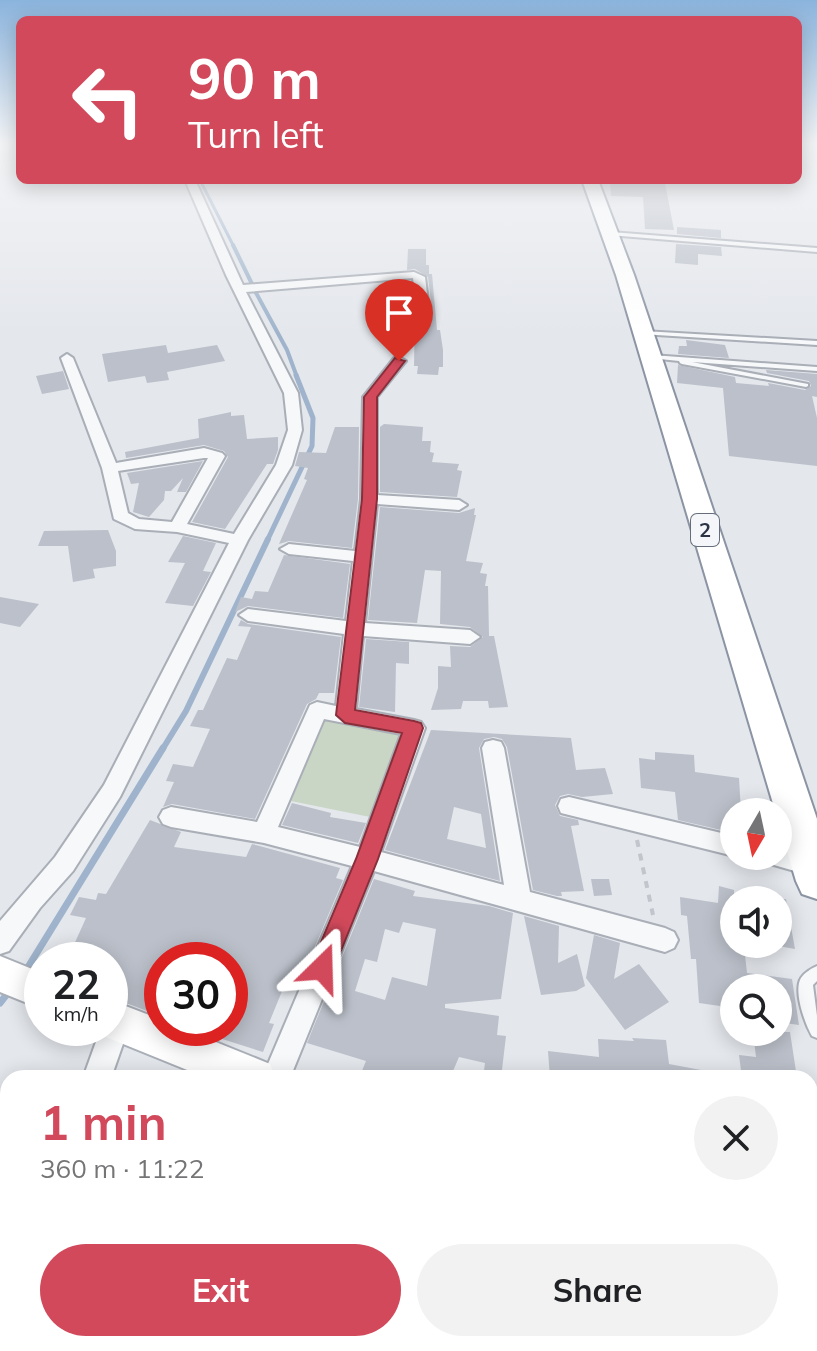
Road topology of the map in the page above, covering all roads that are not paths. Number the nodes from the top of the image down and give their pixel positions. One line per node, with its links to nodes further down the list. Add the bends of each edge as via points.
1 (203, 208): 5 (street)
2 (601, 208): 3 (highway, 2)
3 (611, 234): 4 (lane); 8 (highway, 2)
4 (817, 250)
5 (239, 289): 6 (street, via 414,275 419,277); 17 (street, via 291,393 295,430 284,465)
6 (423, 310)
7 (817, 343): 8 (lane)
8 (651, 349): 11 (lane); 12 (lane, via 713,370); 31 (highway, 2, via 801,815)
9 (67, 358): 13 (street)
10 (399, 361): 14 (street, via 370,397)
11 (817, 369)
12 (806, 385)
13 (110, 468): 16 (street, via 120,516 135,524); 16 (street, via 204,453 217,456)
14 (369, 499): 15 (street); 19 (street)
15 (459, 505)
16 (177, 527): 17 (street)
17 (239, 540): 34 (street, via 112,791 64,864)
18 (289, 549): 19 (street)
19 (362, 557): 21 (street)
20 (248, 615): 21 (street)
21 (354, 629): 22 (street); 23 (street)
22 (470, 637)
23 (345, 715): 27 (street, via 317,710); 29 (street, via 414,728)
24 (493, 748): 32 (street)
25 (569, 806): 28 (street)
26 (171, 817): 27 (street)
27 (264, 833): 29 (street)
28 (720, 843)
29 (367, 859): 32 (street); 43 (street)
30 (792, 863): 31 (street)
31 (814, 873)
32 (519, 900): 33 (street)
33 (661, 939)
34 (0, 942)
35 (817, 972): 39 (lane, via 806,982)
36 (0, 974): 37 (main road)
37 (24, 984)
38 (128, 1026): 42 (main road)
39 (817, 1031)
40 (106, 1046): 41 (street)
41 (99, 1070)
42 (236, 1070)
43 (279, 1070)

